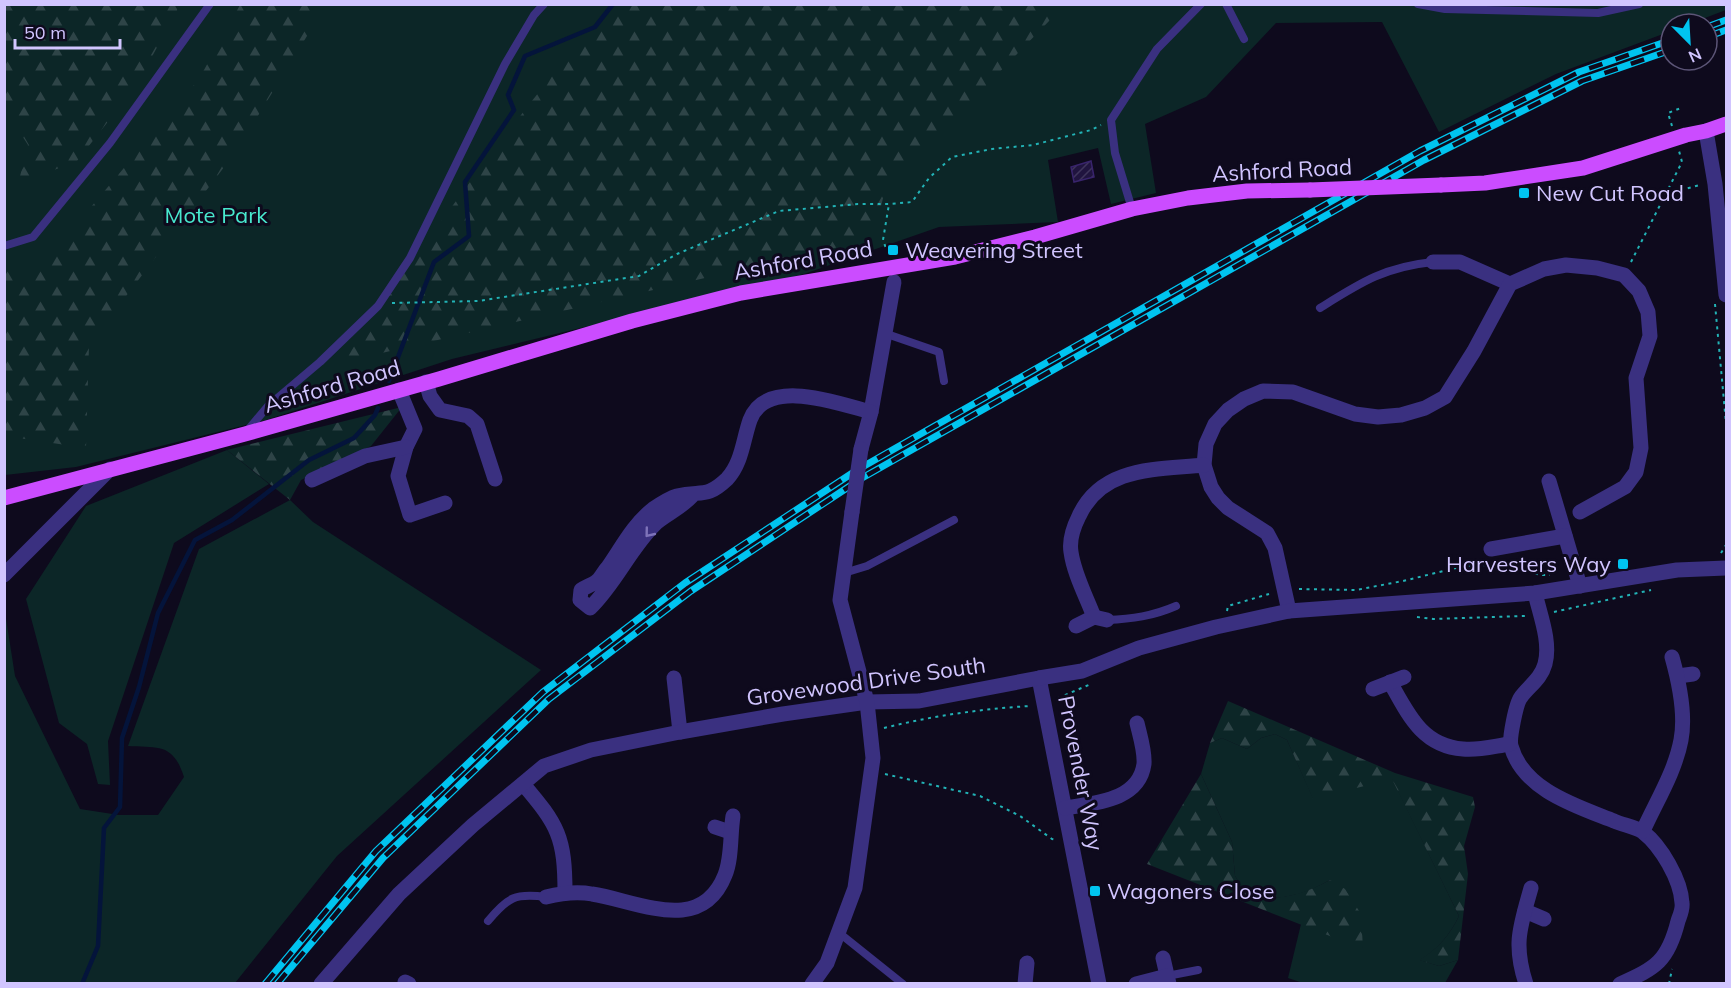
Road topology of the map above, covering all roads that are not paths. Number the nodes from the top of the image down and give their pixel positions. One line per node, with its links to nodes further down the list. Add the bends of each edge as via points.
1 (210, 4): 11 (lane, via 111,143 33,237)
2 (544, 4): 22 (lane, via 505,64 410,258 378,306 268,406)
3 (1201, 4): 10 (lane, via 1157,49 1111,120 1115,153)
4 (1227, 4): 7 (lane)
5 (1418, 4): 6 (lane, via 1445,9 1598,13)
6 (1639, 4)
7 (1244, 39)
8 (1726, 124): 9 (main road, Ashford Road)
9 (1706, 132): 10 (main road, Ashford Road, bridge, via 1583,168 1485,183 1247,191); 15 (street, via 1716,184)
10 (1132, 209): 19 (main road, Ashford Road, via 955,257 741,293)
11 (4, 246)
12 (1433, 262): 14 (street, via 1460,262); 16 (lane, via 1391,269)
13 (894, 282): 17 (street)
14 (1510, 284): 24 (street, via 1450,402 1378,417 1355,414 1293,392 1263,391 1236,405 1215,424 1206,444); 32 (street, via 1544,269 1566,265 1596,275 1624,275 1639,291 1648,312 1650,336 1636,378 1641,448 1636,472 1625,487)
15 (1726, 295)
16 (1320, 308)
17 (884, 333): 18 (lane, via 939,352); 21 (street)
18 (944, 381)
19 (426, 382): 20 (main road, Ashford Road); 26 (street, via 440,410 468,416 477,424)
20 (399, 390): 22 (main road, Ashford Road); 23 (street, via 415,429)
21 (872, 411): 29 (street, via 808,397 771,399 751,417 739,461 730,476 707,494); 37 (street, bridge, via 861,449)
22 (245, 434): 25 (main road, Ashford Road)
23 (406, 447): 27 (street, via 365,456); 31 (street, via 398,476 410,515)
24 (1204, 465): 42 (street, via 1218,498 1267,533 1275,548); 43 (street, via 1123,475 1101,485 1085,502 1074,525 1071,550 1076,571)
25 (110, 469): 30 (main road, Ashford Road); 38 (street)
26 (495, 479)
27 (312, 480)
28 (1549, 481): 34 (street)
29 (693, 495): 29 (street, one-way to 29, via 656,523 606,593 590,608 580,600 580,590 597,581 633,528 676,496)
30 (4, 498)
31 (446, 503)
32 (1580, 512)
33 (954, 520): 37 (lane, via 867,566)
34 (1565, 536): 35 (street); 39 (street)
35 (1491, 549)
36 (1722, 561): 39 (street, Grovewood Drive South)
37 (844, 573): 49 (street, via 840,600)
38 (4, 575)
39 (1580, 586): 40 (street, Grovewood Drive South)
40 (1535, 593): 42 (street, Grovewood Drive South); 52 (street, via 1547,646 1545,666 1534,685 1519,698)
41 (1176, 606): 43 (lane, via 1127,620)
42 (1289, 611): 47 (street, Grovewood Drive South, via 1139,648 1082,671)
43 (1101, 619): 44 (street)
44 (1076, 626)
45 (1672, 657): 57 (street, via 1685,675 1681,740)
46 (674, 678): 51 (street)
47 (1039, 678): 49 (street, Grovewood Drive South, via 920,701); 54 (street, Provender Way)
48 (1373, 689): 52 (street, via 1397,680 1415,724 1440,744 1464,749)
49 (867, 702): 51 (street, Grovewood Drive South); 65 (street, via 873,758 855,888)
50 (1137, 723): 54 (street, via 1150,742 1134,787 1123,795)
51 (680, 732): 53 (street, Grovewood Drive South, via 591,750 544,766)
52 (1510, 744): 57 (street, via 1522,769 1536,784 1566,802)
53 (523, 784): 60 (street, via 549,815 561,840); 71 (street, Grovewood Drive South, via 399,894)
54 (1065, 808): 75 (street, Provender Way)
55 (733, 816): 58 (street)
56 (715, 827): 58 (street)
57 (1643, 831): 69 (street, via 1676,877 1683,904 1669,950)
58 (730, 832): 60 (street, via 726,873 718,890 697,908 675,912 590,893)
59 (1531, 888): 62 (street)
60 (565, 893): 61 (street)
61 (546, 897): 64 (lane, via 514,897)
62 (1525, 911): 63 (street); 77 (street, via 1518,941)
63 (1544, 920)
64 (488, 921)
65 (838, 932): 72 (street, via 828,963); 73 (lane)
66 (1163, 958): 70 (street)
67 (1027, 963): 74 (street)
68 (1198, 970): 70 (lane)
69 (1643, 979): 78 (street)
70 (1168, 980): 76 (street)
71 (321, 984)
72 (812, 984)
73 (903, 984)
74 (1025, 984)
75 (1099, 984)
76 (1136, 984)
77 (1526, 984)
78 (1620, 984)

